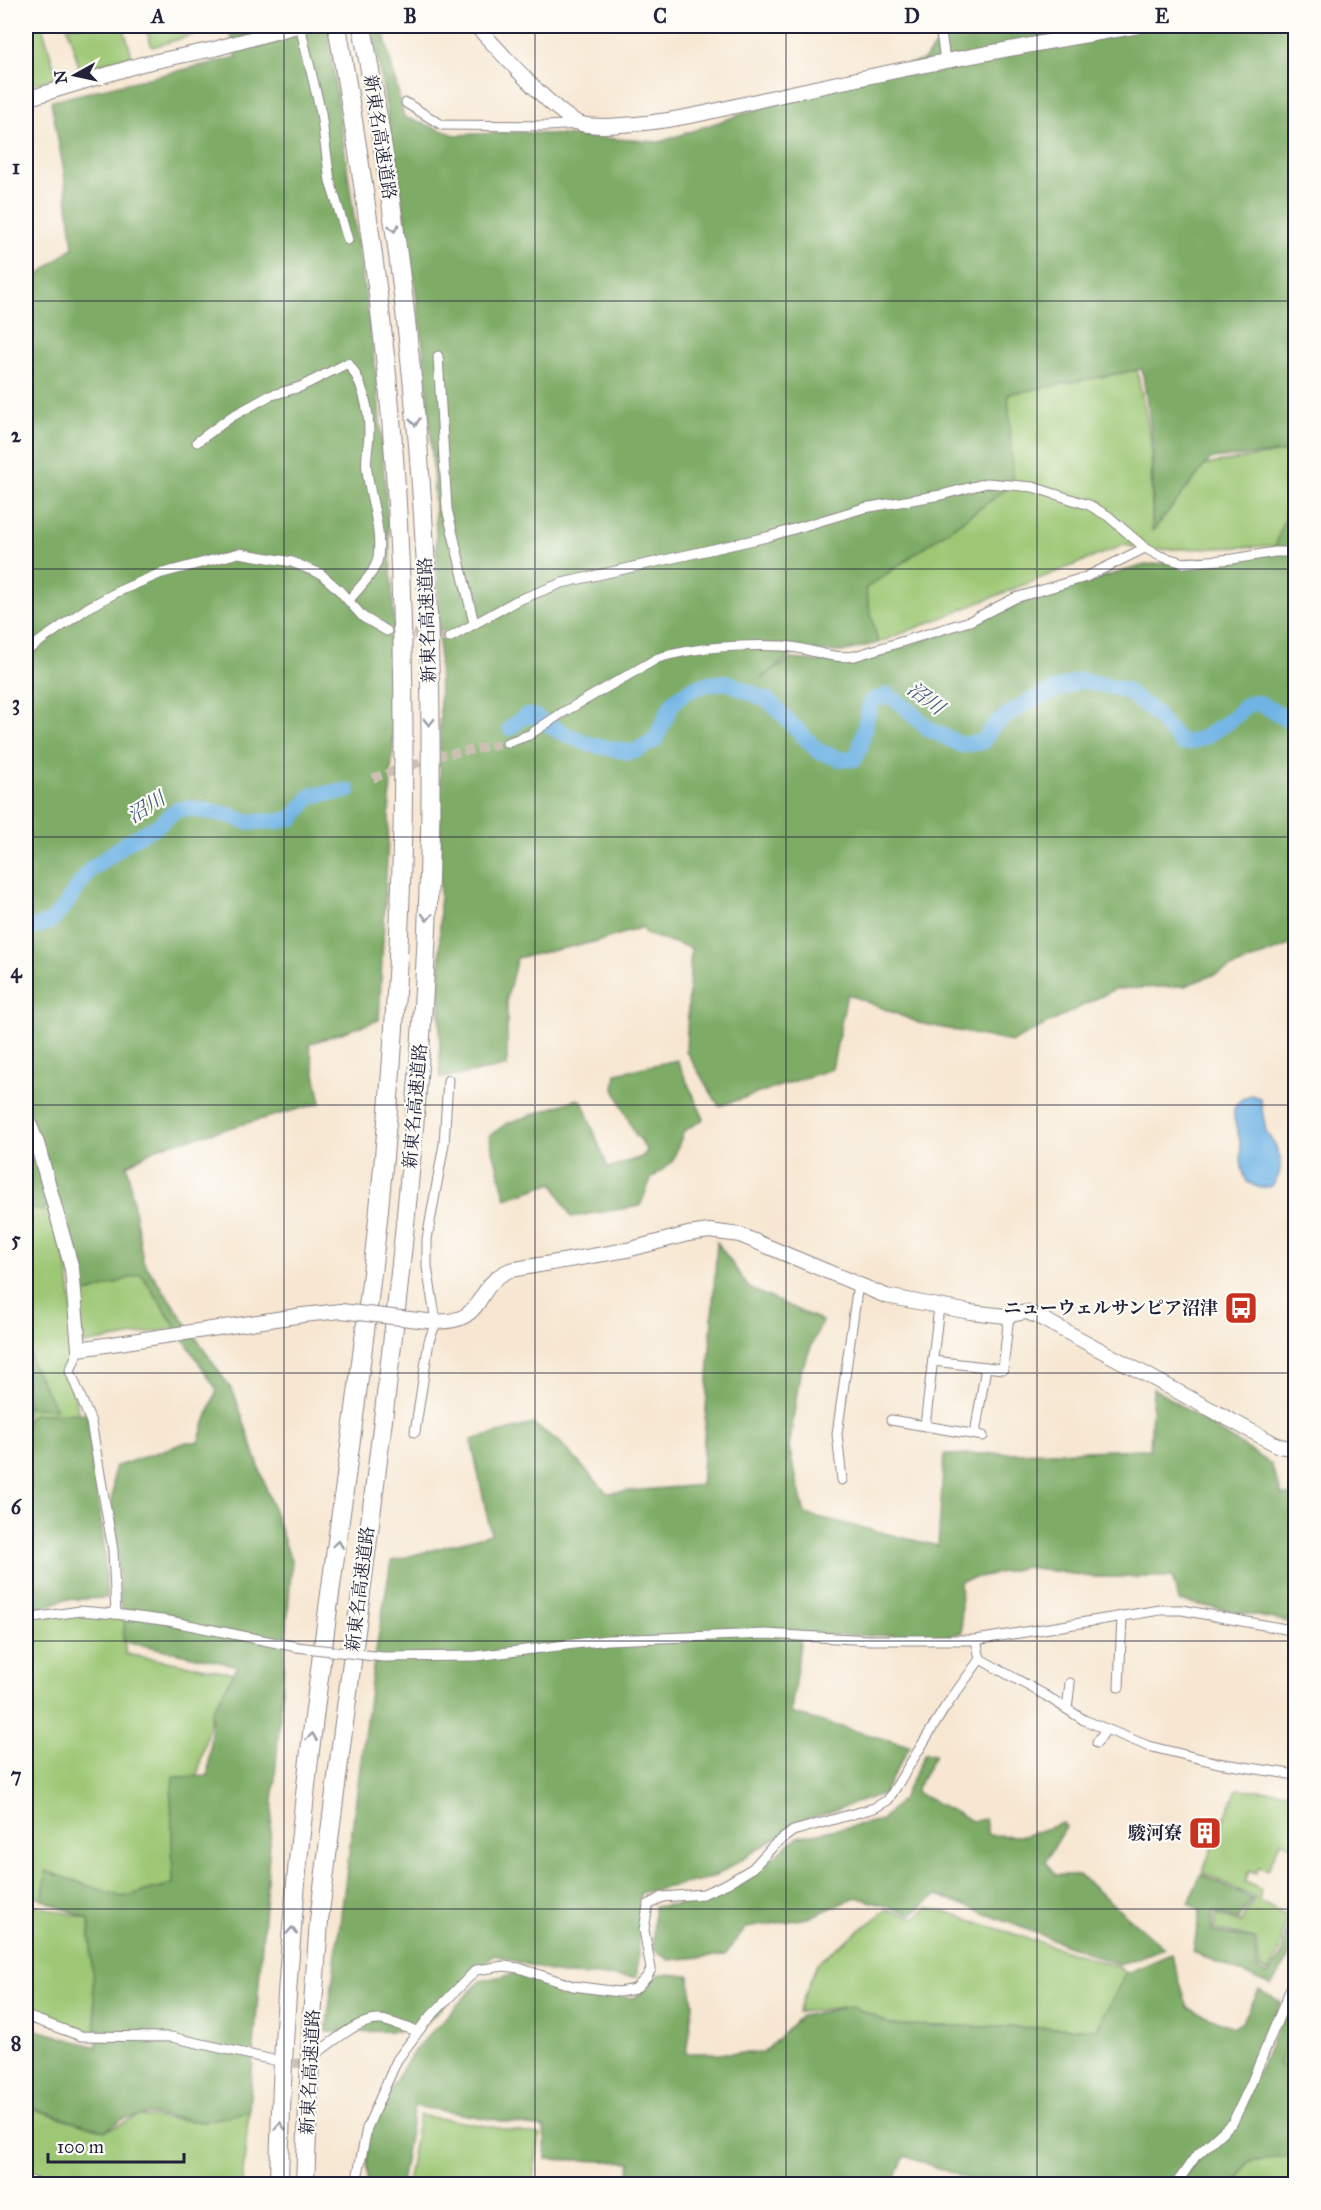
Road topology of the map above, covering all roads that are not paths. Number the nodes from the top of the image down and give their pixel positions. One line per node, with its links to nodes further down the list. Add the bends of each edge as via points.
1 (299, 26): 8 (street, via 142,64); 11 (street, via 321,113 330,181)
2 (337, 26): 55 (highway, 新東名高速道路, one-way to 2, via 285,2030 304,1800 380,1197 396,1000 403,837 402,610 391,426 365,204)
3 (362, 26): 56 (highway, 新東名高速道路, one-way to 56, via 394,231 419,459 427,612 429,856 424,985 403,1239 319,1921)
4 (476, 26): 10 (street, via 554,106)
5 (940, 26): 7 (street)
6 (1139, 26): 7 (street)
7 (945, 60): 10 (street, via 649,124)
8 (26, 99)
9 (406, 103): 10 (street, via 442,125)
10 (581, 124)
11 (348, 240)
12 (438, 356): 17 (street, via 447,509)
13 (197, 442): 16 (street, via 269,396 300,387 348,363 358,375 368,411 367,472 377,518 378,550 373,569)
14 (1145, 548): 15 (street, via 1184,563); 17 (street, via 1089,505 1034,487 987,483 864,508 767,537 562,583); 21 (street, via 1086,577 1015,598 970,621 855,656 841,658 783,646 738,646 671,654 562,713 530,735)
15 (1296, 552)
16 (349, 600): 18 (street, via 363,617); 20 (street, via 313,570 292,562 239,553 159,574 119,591)
17 (474, 623): 19 (street)
18 (387, 631)
19 (449, 638)
20 (26, 651)
21 (507, 744)
22 (448, 1080): 27 (street, via 444,1144 427,1239)
23 (26, 1115): 28 (street, via 72,1269)
24 (858, 1284): 25 (street, via 886,1296); 27 (street, via 740,1235 710,1232 510,1270 498,1275 475,1310 458,1320); 35 (street, via 837,1434)
25 (939, 1307): 26 (street); 29 (street)
26 (1009, 1315): 30 (street, via 1003,1369); 34 (street, via 1026,1312 1036,1316 1280,1446)
27 (432, 1321): 28 (street, bridge, via 341,1311 303,1314); 33 (street)
28 (79, 1349): 36 (street, via 70,1371 91,1422 113,1550)
29 (933, 1361): 30 (street); 32 (street)
30 (986, 1367): 32 (street, via 979,1435)
31 (891, 1420): 32 (street)
32 (925, 1426)
33 (415, 1432)
34 (1296, 1449)
35 (842, 1480)
36 (116, 1614): 38 (street, via 80,1611); 40 (street, bridge, via 297,1647 382,1657 476,1656 607,1640 766,1634 870,1640)
37 (1122, 1616): 39 (street, via 1182,1610); 40 (street); 43 (street)
38 (26, 1619)
39 (1296, 1631)
40 (976, 1640): 41 (street)
41 (980, 1659): 44 (street); 50 (street, via 888,1800 874,1808 793,1831 753,1868 703,1894 662,1897 648,1905 644,1930 651,1970 635,1989 619,1992 573,1986 504,1966 476,1970)
42 (1070, 1683): 44 (street)
43 (1119, 1688)
44 (1067, 1709): 45 (street)
45 (1106, 1729): 46 (street); 47 (street, via 1178,1754)
46 (1097, 1743)
47 (1296, 1775)
48 (1294, 1983): 58 (street, via 1233,2122 1195,2157)
49 (26, 2016): 52 (street, via 81,2036 171,2037)
50 (418, 2031): 51 (street, via 382,2020 367,2021); 57 (street, via 387,2079 368,2128)
51 (314, 2055)
52 (278, 2061)
53 (26, 2180): 54 (street)
54 (42, 2184)
55 (279, 2184)
56 (305, 2184)
57 (356, 2184)
58 (1176, 2184)

